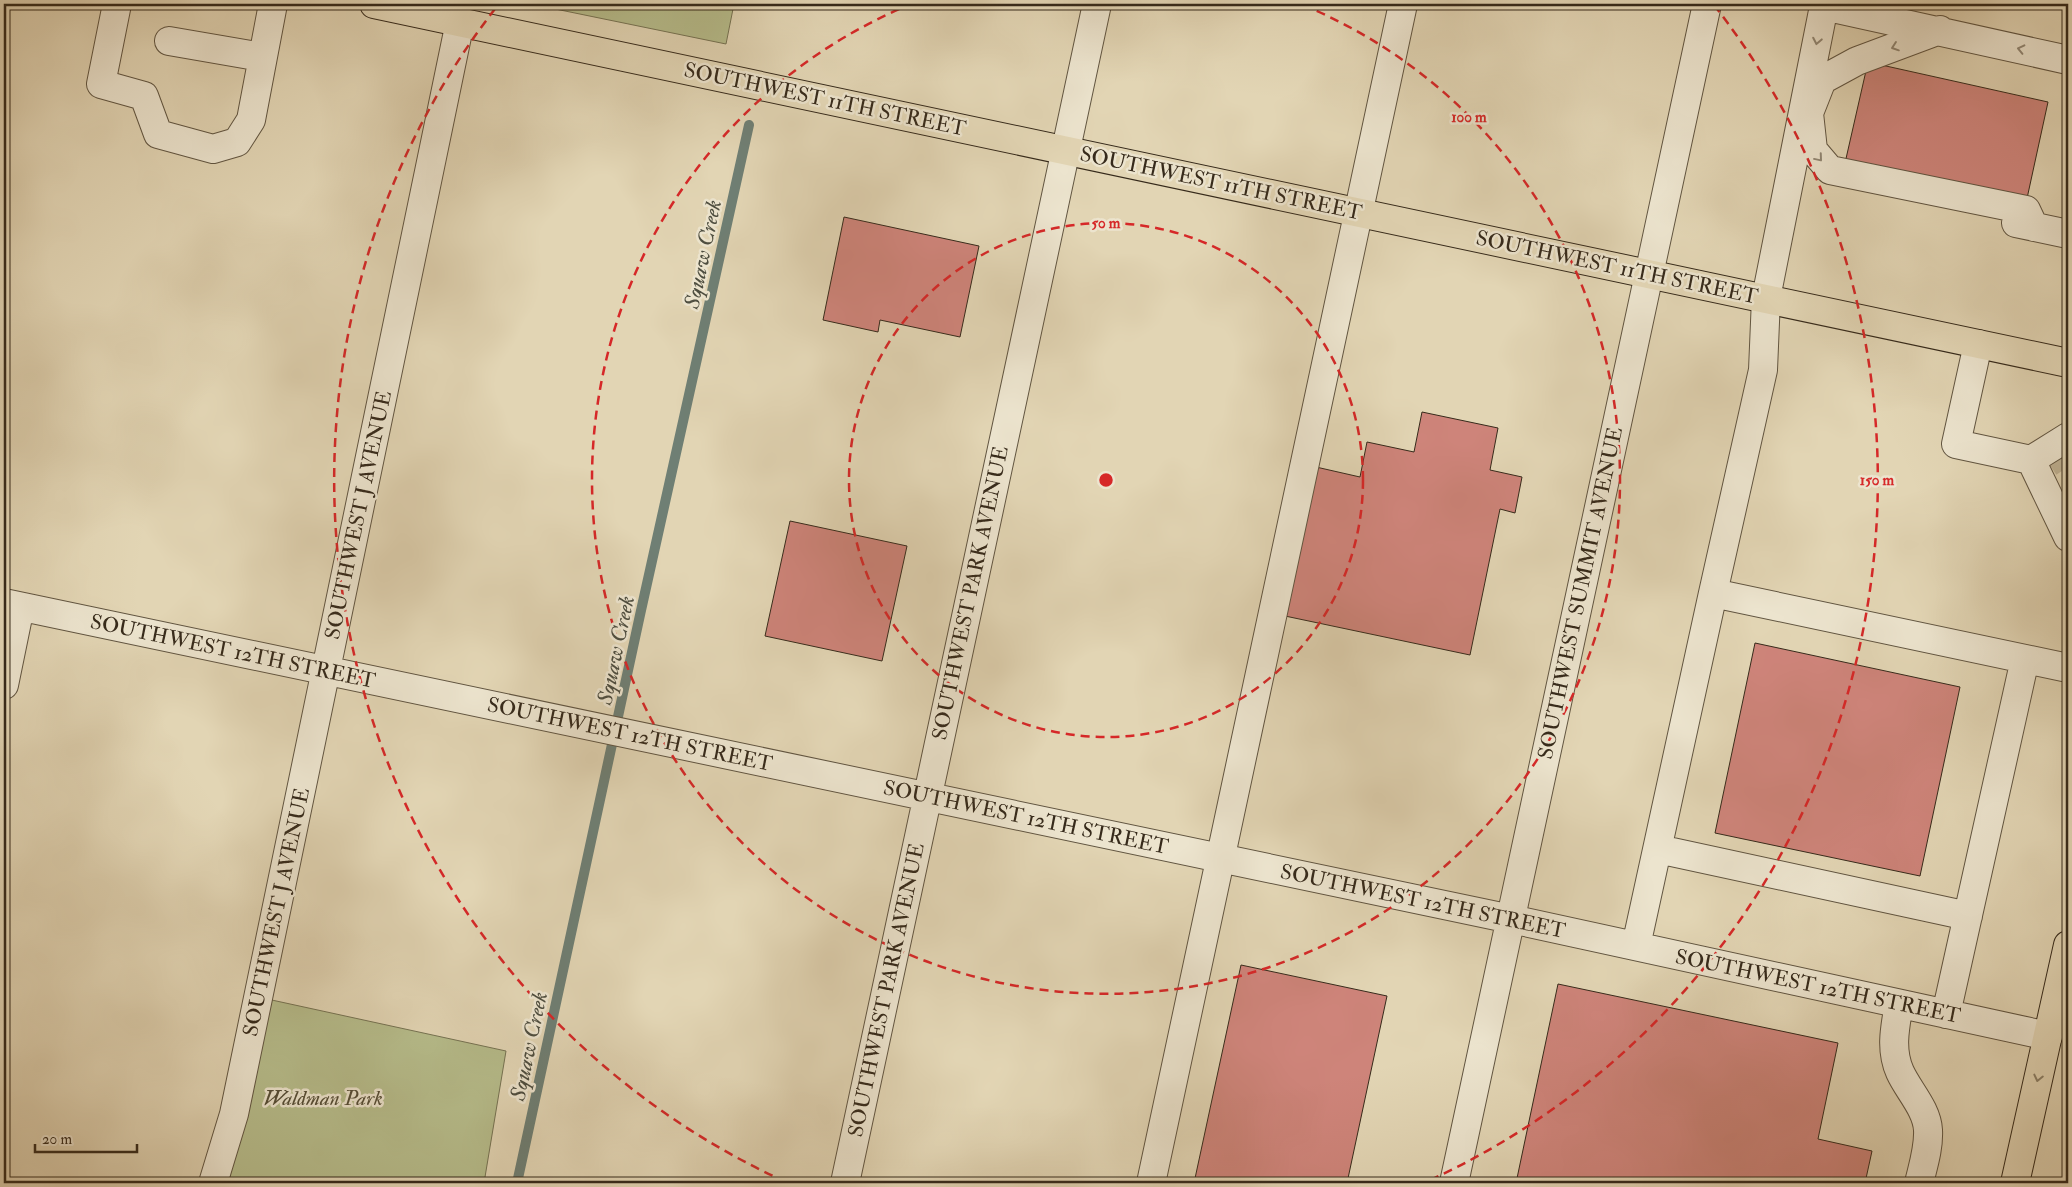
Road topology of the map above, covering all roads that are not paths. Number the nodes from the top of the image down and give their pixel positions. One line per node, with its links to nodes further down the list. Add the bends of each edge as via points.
1 (117, 4): 11 (street, via 101,84 144,96 158,134 214,149 237,142 251,120)
2 (273, 4): 11 (street)
3 (374, 4): 8 (main road, SOUTHWEST 11TH STREET)
4 (1097, 4): 13 (street, SOUTHWEST PARK AVENUE)
5 (1403, 4): 15 (street)
6 (1707, 4): 18 (street, SOUTHWEST SUMMIT AVENUE)
7 (1816, 5): 9 (street); 14 (street, one-way to 14)
8 (460, 22): 13 (main road, SOUTHWEST 11TH STREET); 29 (street, SOUTHWEST J AVENUE)
9 (1940, 30): 12 (street, one-way to 9); 16 (street, one-way to 16, via 1857,61 1822,80 1810,113 1813,150 1830,170 2026,210)
10 (169, 41): 11 (street)
11 (262, 57)
12 (2068, 60)
13 (1065, 150): 15 (main road, SOUTHWEST 11TH STREET); 31 (street, SOUTHWEST PARK AVENUE)
14 (1790, 176): 16 (street); 19 (street)
15 (1358, 212): 18 (main road, SOUTHWEST 11TH STREET); 33 (street)
16 (2034, 227): 17 (street)
17 (2068, 234)
18 (1648, 273): 19 (main road, SOUTHWEST 11TH STREET); 35 (street, SOUTHWEST SUMMIT AVENUE)
19 (1766, 298): 20 (main road, SOUTHWEST 11TH STREET); 25 (street, via 1763,370)
20 (1978, 344): 21 (main road, SOUTHWEST 11TH STREET); 23 (street, via 1956,444)
21 (2068, 363)
22 (2061, 447): 23 (street)
23 (2031, 460): 24 (street)
24 (2068, 536)
25 (1713, 593): 27 (street); 32 (street)
26 (12, 605): 29 (street, SOUTHWEST 12TH STREET); 30 (street)
27 (2025, 659): 28 (street); 34 (street)
28 (2068, 668)
29 (326, 671): 31 (street, SOUTHWEST 12TH STREET); 41 (street, SOUTHWEST J AVENUE, via 234,1114)
30 (4, 685)
31 (927, 797): 33 (street, SOUTHWEST 12TH STREET); 42 (street, SOUTHWEST PARK AVENUE)
32 (1658, 849): 34 (street); 37 (street)
33 (1220, 858): 35 (street, SOUTHWEST 12TH STREET); 43 (street)
34 (1968, 916): 39 (street)
35 (1510, 919): 37 (street, SOUTHWEST 12TH STREET); 44 (street, SOUTHWEST SUMMIT AVENUE)
36 (2068, 945): 40 (main road)
37 (1636, 946): 38 (street, SOUTHWEST 12TH STREET)
38 (1899, 1004): 39 (street, SOUTHWEST 12TH STREET); 45 (street, via 1893,1042 1899,1071 1920,1107 1928,1129 1927,1152)
39 (1946, 1014): 40 (street, SOUTHWEST 12TH STREET)
40 (2048, 1036): 46 (main road, one-way to 46)
41 (213, 1183)
42 (845, 1183)
43 (1151, 1183)
44 (1454, 1183)
45 (1919, 1183)
46 (2014, 1183)

